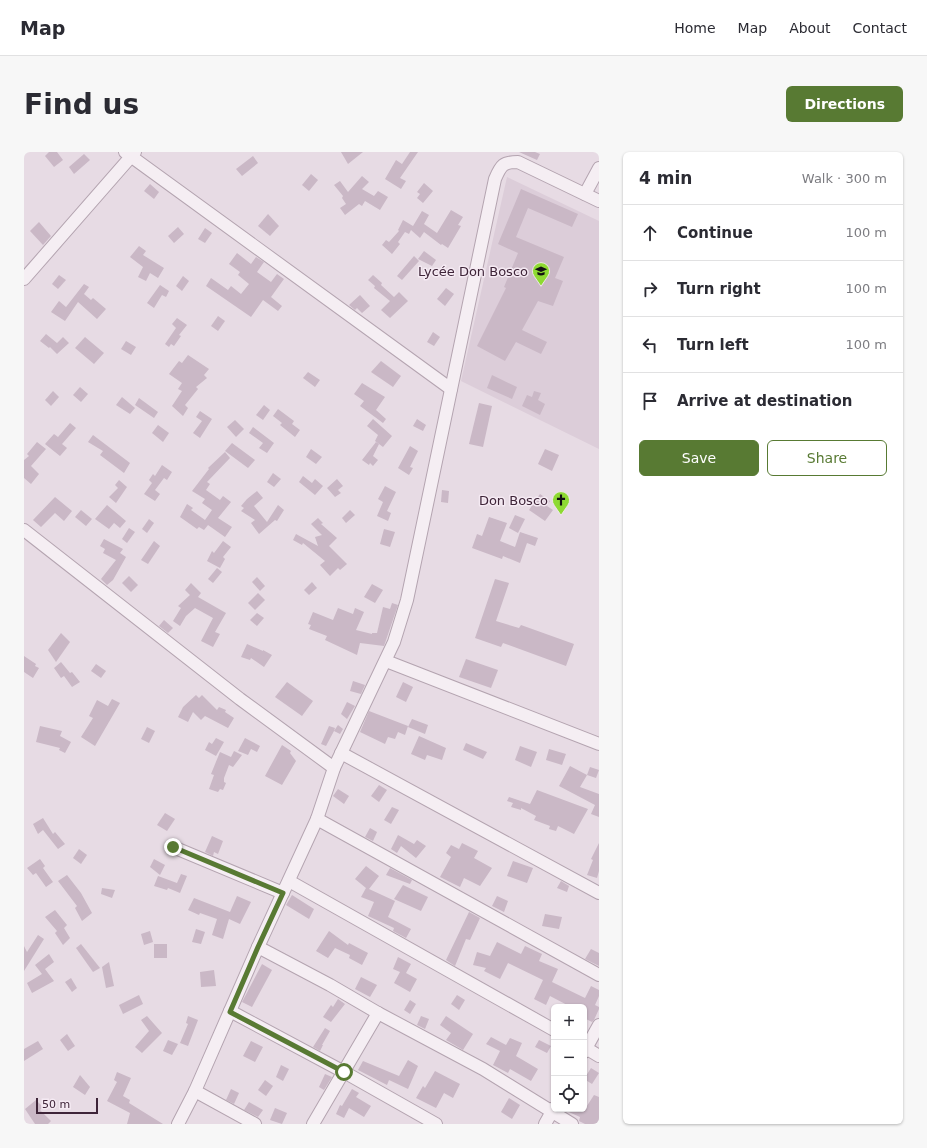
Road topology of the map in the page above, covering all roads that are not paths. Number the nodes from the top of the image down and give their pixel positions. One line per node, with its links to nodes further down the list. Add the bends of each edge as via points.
1 (130, 154): 5 (street); 6 (street)
2 (599, 168): 3 (street)
3 (585, 194): 4 (street); 6 (street, via 518,162 508,162 500,168 495,178)
4 (599, 201)
5 (24, 279)
6 (451, 388): 8 (street, via 407,600)
7 (24, 530): 11 (street, via 240,700)
8 (386, 661): 9 (street); 10 (street)
9 (599, 744)
10 (341, 753): 11 (street); 16 (street)
11 (334, 768): 12 (street)
12 (317, 819): 14 (street); 18 (street)
13 (173, 847): 15 (street)
14 (289, 881): 15 (street); 22 (street)
15 (283, 893): 17 (street)
16 (599, 893)
17 (258, 947): 19 (street); 20 (street, via 330,984)
18 (599, 975)
19 (230, 1012): 26 (street); 27 (street)
20 (378, 1013): 26 (street); 28 (street)
21 (599, 1025): 23 (street)
22 (551, 1028)
23 (587, 1046)
24 (587, 1050): 25 (street)
25 (599, 1056)
26 (344, 1072): 33 (street); 34 (street)
27 (195, 1091): 31 (street); 32 (street)
28 (551, 1109)
29 (552, 1112): 35 (street)
30 (556, 1112): 36 (street)
31 (178, 1124)
32 (255, 1124)
33 (313, 1124)
34 (436, 1124)
35 (545, 1124)
36 (572, 1124)

